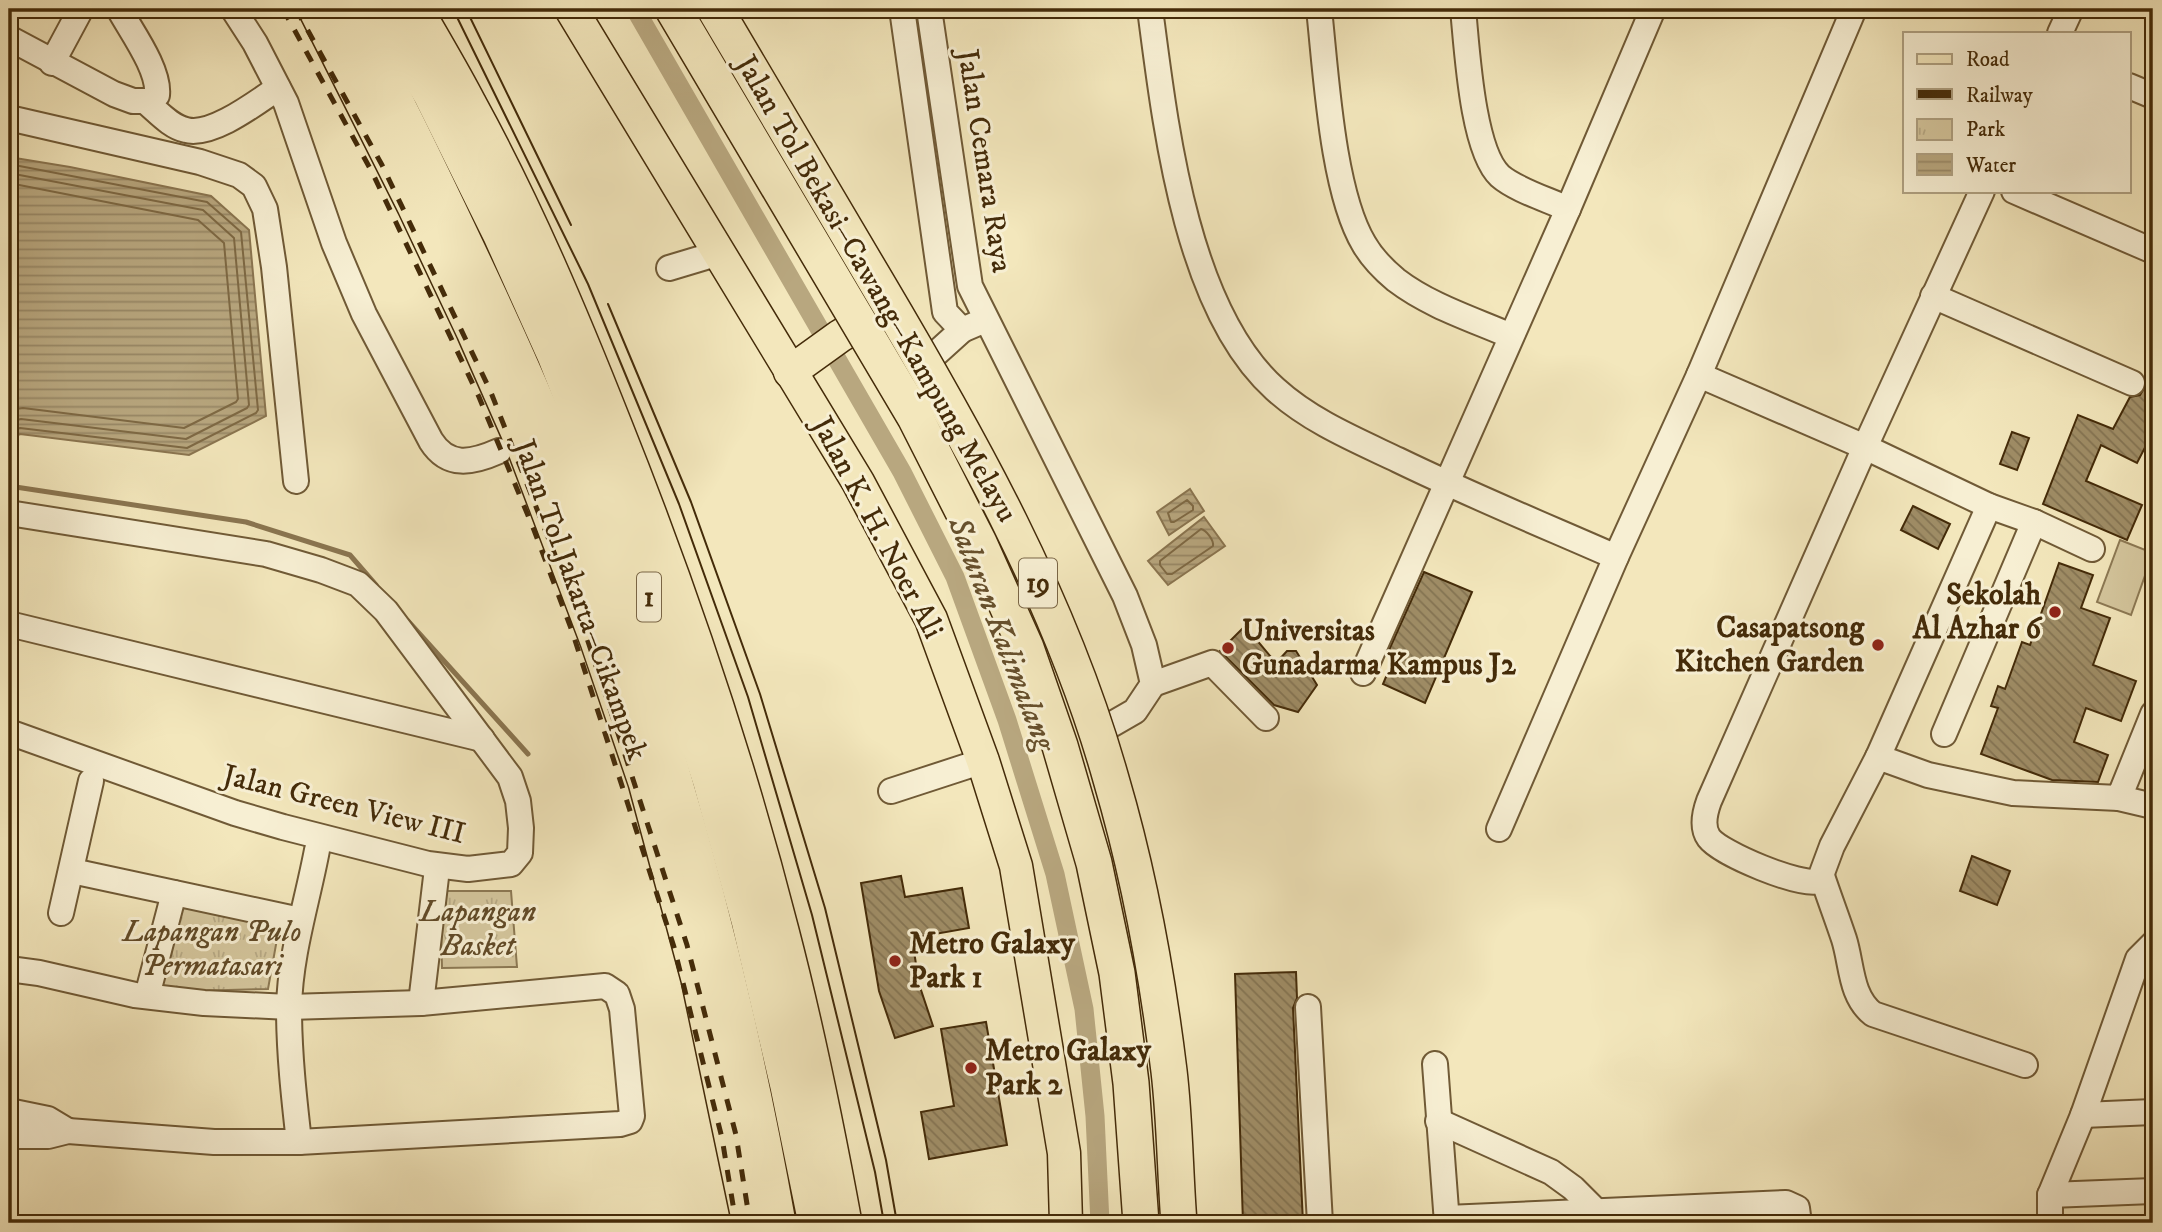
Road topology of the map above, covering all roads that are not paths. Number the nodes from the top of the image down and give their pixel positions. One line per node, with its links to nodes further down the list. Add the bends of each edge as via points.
1 (81, 9): 22 (street)
2 (119, 9): 26 (street, via 157,83 156,97)
3 (233, 9): 24 (street)
4 (316, 9): 94 (highway, Jalan Tol Jakarta–Cikampek / 1, via 480,343 523,440 598,641 646,782 690,941)
5 (346, 9): 95 (highway, 1, via 429,167 536,399 634,654 706,891)
6 (380, 9): 96 (highway, 1, via 431,94 534,307 672,660 749,920)
7 (415, 9): 97 (highway, 1, via 471,107 544,259 592,368 679,595 739,778 782,932)
8 (571, 9): 32 (main road, Jalan K. H. Noer Ali)
9 (673, 9): 99 (highway, Jalan Tol Bekasi–Cawang–Kampung Melayu / 19, bridge, via 915,417 1026,648 1094,863 1117,973)
10 (715, 9): 100 (highway, Jalan Tol Bekasi–Cawang–Kampung Melayu / 19, bridge, via 947,402 1013,526 1069,653 1111,777 1136,875 1169,1073)
11 (728, 9): 35 (main road)
12 (902, 9): 37 (street, Jalan Cemara Raya)
13 (929, 9): 36 (street, Jalan Cemara Raya, via 970,286)
14 (1150, 9): 46 (street, via 1186,219 1203,272 1239,345 1273,388 1291,402 1345,435)
15 (1319, 9): 38 (street, via 1341,176 1363,243 1394,279 1414,292)
16 (1463, 9): 30 (street, via 1479,125 1494,169 1510,183)
17 (1653, 9): 30 (street)
18 (1854, 9): 41 (street)
19 (2071, 9): 20 (street)
20 (2060, 32)
21 (9, 38): 22 (street)
22 (52, 62): 26 (street, via 124,98)
23 (2130, 86): 25 (street)
24 (278, 88): 26 (street, via 231,118 198,131 180,128); 44 (street, via 364,314 434,447 456,462)
25 (2153, 96)
26 (146, 102)
27 (9, 118): 45 (street, via 200,162 239,175 254,187 265,209 274,267)
28 (1982, 192): 34 (street)
29 (2016, 192): 31 (street)
30 (1568, 209): 38 (street)
31 (2153, 251)
32 (719, 253): 33 (street); 40 (main road, Jalan K. H. Noer Ali)
33 (669, 268)
34 (1933, 296): 42 (street); 43 (street)
35 (899, 301): 39 (main road); 40 (main road)
36 (986, 319): 37 (street); 54 (street, Jalan Cemara Raya, via 1125,596)
37 (954, 321): 39 (street)
38 (1511, 336): 46 (street)
39 (931, 358): 57 (main road, via 995,470 1044,574)
40 (796, 368): 62 (main road, Jalan K. H. Noer Ali, via 931,619)
41 (1699, 375): 43 (street); 51 (street)
42 (2132, 383)
43 (1865, 447): 47 (street); 70 (street, via 1705,813 1709,838 1736,856 1809,883)
44 (499, 451)
45 (296, 481)
46 (1447, 484): 51 (street); 53 (street)
47 (1989, 506): 49 (street); 61 (street)
48 (9, 513): 60 (street, via 265,554 358,584 386,611)
49 (2034, 522): 50 (street); 59 (street)
50 (2092, 549)
51 (1616, 557): 67 (street)
52 (9, 624): 60 (street)
53 (1363, 673)
54 (1153, 684): 56 (street, via 1212,663); 57 (street, via 1135,711)
55 (2153, 714): 65 (street)
56 (1266, 718)
57 (1102, 730): 100 (main road, via 1141,875 1160,977 1174,1074)
58 (9, 732): 60 (street, Jalan Green View III, via 235,813 428,864 468,869 511,864 520,846 514,788)
59 (1944, 734)
60 (482, 739)
61 (1878, 757): 65 (street, via 1928,775 2012,793); 70 (street, via 1832,846)
62 (984, 761): 64 (street); 98 (main road, Jalan K. H. Noer Ali, via 1016,866 1063,1153)
63 (91, 781): 69 (street)
64 (891, 791)
65 (2119, 799): 66 (street)
66 (2153, 806)
67 (1499, 829)
68 (317, 850): 74 (street)
69 (72, 871): 72 (street); 73 (street)
70 (1822, 876): 82 (street, via 1855,988 1872,1014)
71 (436, 877): 78 (street)
72 (174, 893): 74 (street); 77 (street)
73 (61, 913)
74 (300, 920): 79 (street)
75 (2153, 944): 85 (street, via 2138,959)
76 (9, 969): 77 (street)
77 (147, 996): 79 (street)
78 (421, 1003): 79 (street); 89 (street, via 608,987 617,994 622,1009 632,1119 620,1124)
79 (289, 1007): 89 (street)
80 (1308, 1007): 101 (street)
81 (1435, 1064): 86 (street)
82 (2025, 1065)
83 (9, 1111): 87 (street, via 48,1119)
84 (2153, 1112): 85 (street)
85 (2083, 1115): 91 (street)
86 (1438, 1121): 92 (street, via 1551,1172); 93 (street)
87 (68, 1131): 88 (street); 89 (street, via 214,1142)
88 (9, 1136)
89 (299, 1142)
90 (2153, 1191): 91 (street)
91 (2050, 1195): 103 (street)
92 (1595, 1210): 93 (street); 102 (street, via 1789,1203 1797,1208)
93 (1447, 1221)
94 (750, 1223)
95 (778, 1223)
96 (816, 1223)
97 (844, 1223)
98 (1066, 1223)
99 (1141, 1223)
100 (1181, 1223)
101 (1320, 1223)
102 (1799, 1223)
103 (2050, 1223)

